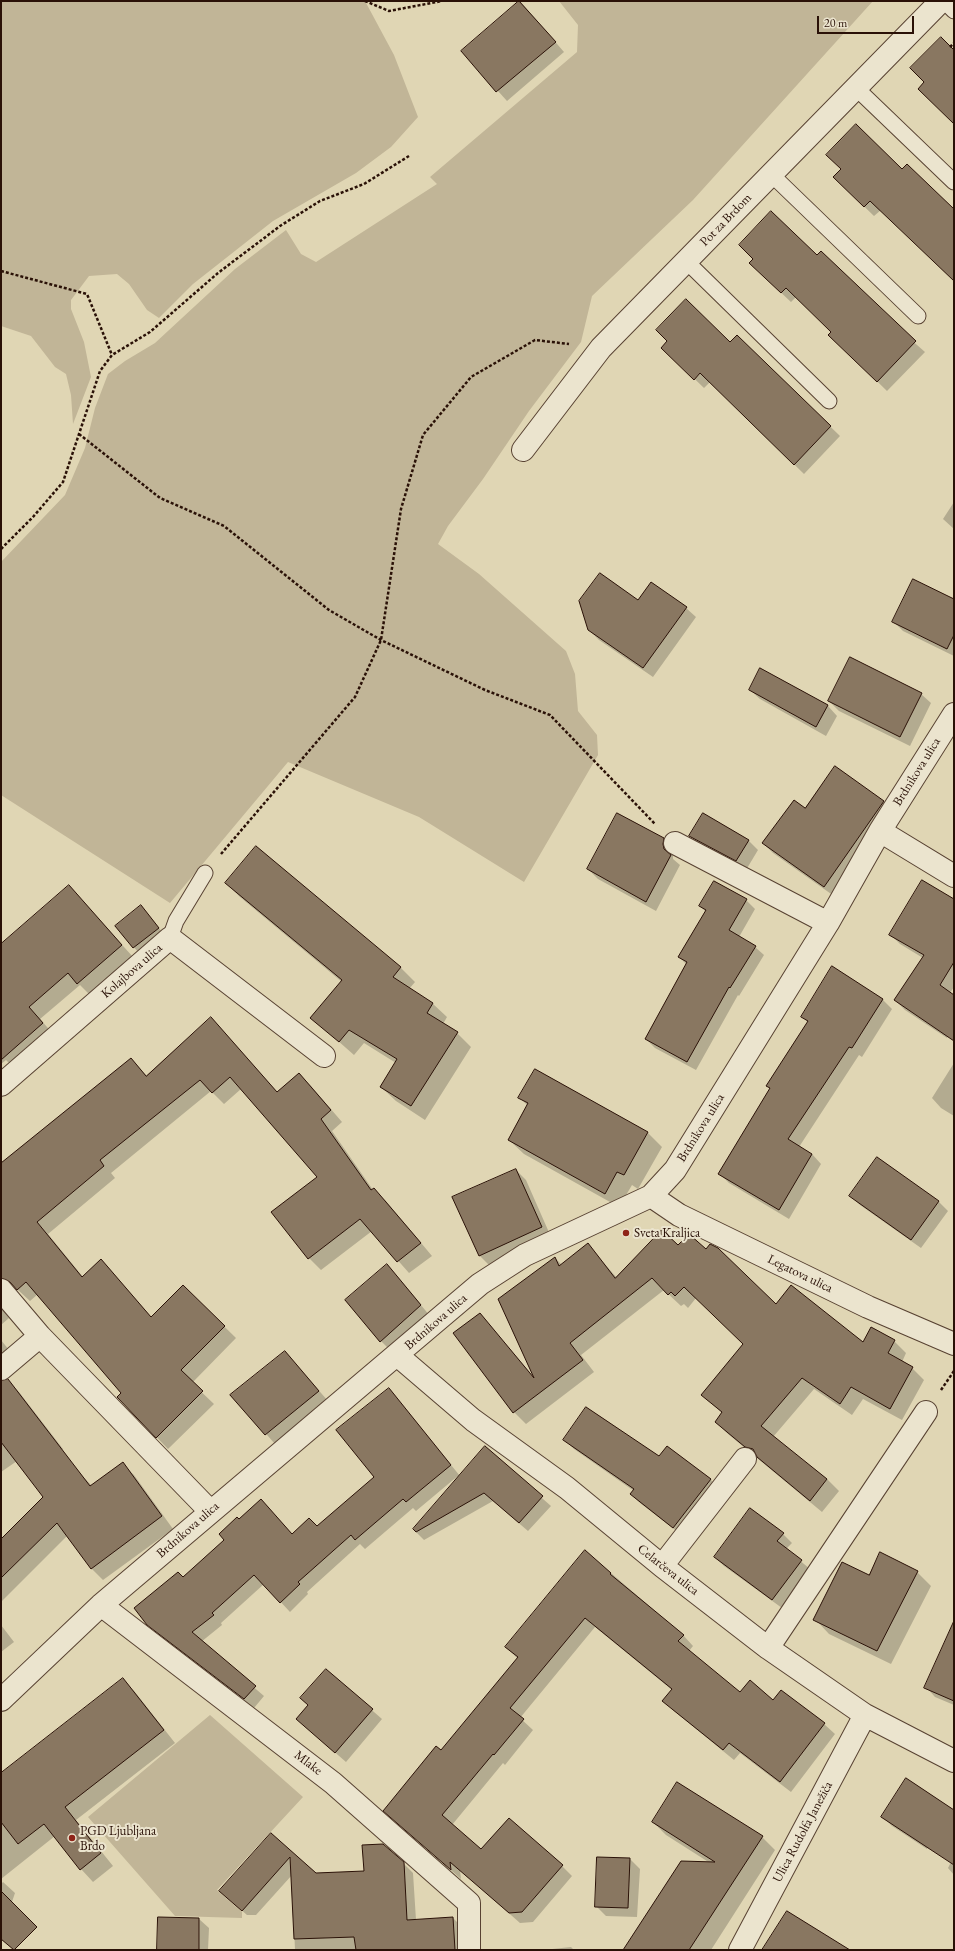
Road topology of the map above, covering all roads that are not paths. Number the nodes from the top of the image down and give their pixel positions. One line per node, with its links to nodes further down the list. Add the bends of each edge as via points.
1 (942, 1): 2 (lane); 3 (street, Pot za Brdom)
2 (954, 11)
3 (855, 87): 4 (street, Pot za Brdom); 5 (lane)
4 (771, 174): 6 (street, Pot za Brdom); 7 (lane)
5 (954, 182)
6 (686, 261): 8 (lane); 9 (street, Pot za Brdom, via 602,348)
7 (918, 316)
8 (829, 401)
9 (523, 450)
10 (954, 714): 11 (street, Brdnikova ulica)
11 (880, 831): 14 (street); 15 (street, Brdnikova ulica)
12 (675, 843): 15 (street)
13 (205, 873): 16 (lane, via 176,921)
14 (954, 876)
15 (828, 923): 19 (street, Brdnikova ulica, via 675,1170)
16 (170, 938): 17 (street, Kolajbova ulica); 18 (street, Kolajbova ulica)
17 (324, 1056)
18 (1, 1085)
19 (651, 1196): 22 (street, Legatova ulica, via 678,1215 868,1307); 23 (street, Brdnikova ulica, via 525,1255 480,1284)
20 (1, 1290): 21 (street)
21 (40, 1336): 24 (street); 27 (street)
22 (954, 1344)
23 (397, 1355): 27 (street, Brdnikova ulica); 28 (street, Celarčeva ulica, via 473,1420 567,1488)
24 (1, 1369)
25 (926, 1412): 30 (street)
26 (745, 1459): 28 (street)
27 (210, 1511): 29 (street, Brdnikova ulica)
28 (662, 1566): 30 (street, Celarčeva ulica)
29 (101, 1605): 31 (street, Brdnikova ulica); 34 (street, Mlake, via 334,1783 469,1903)
30 (768, 1648): 32 (street, Celarčeva ulica)
31 (1, 1700)
32 (865, 1715): 33 (street, Celarčeva ulica); 35 (street, Ulica Rudolfa Janežiča)
33 (954, 1761)
34 (469, 1950)
35 (740, 1950)

